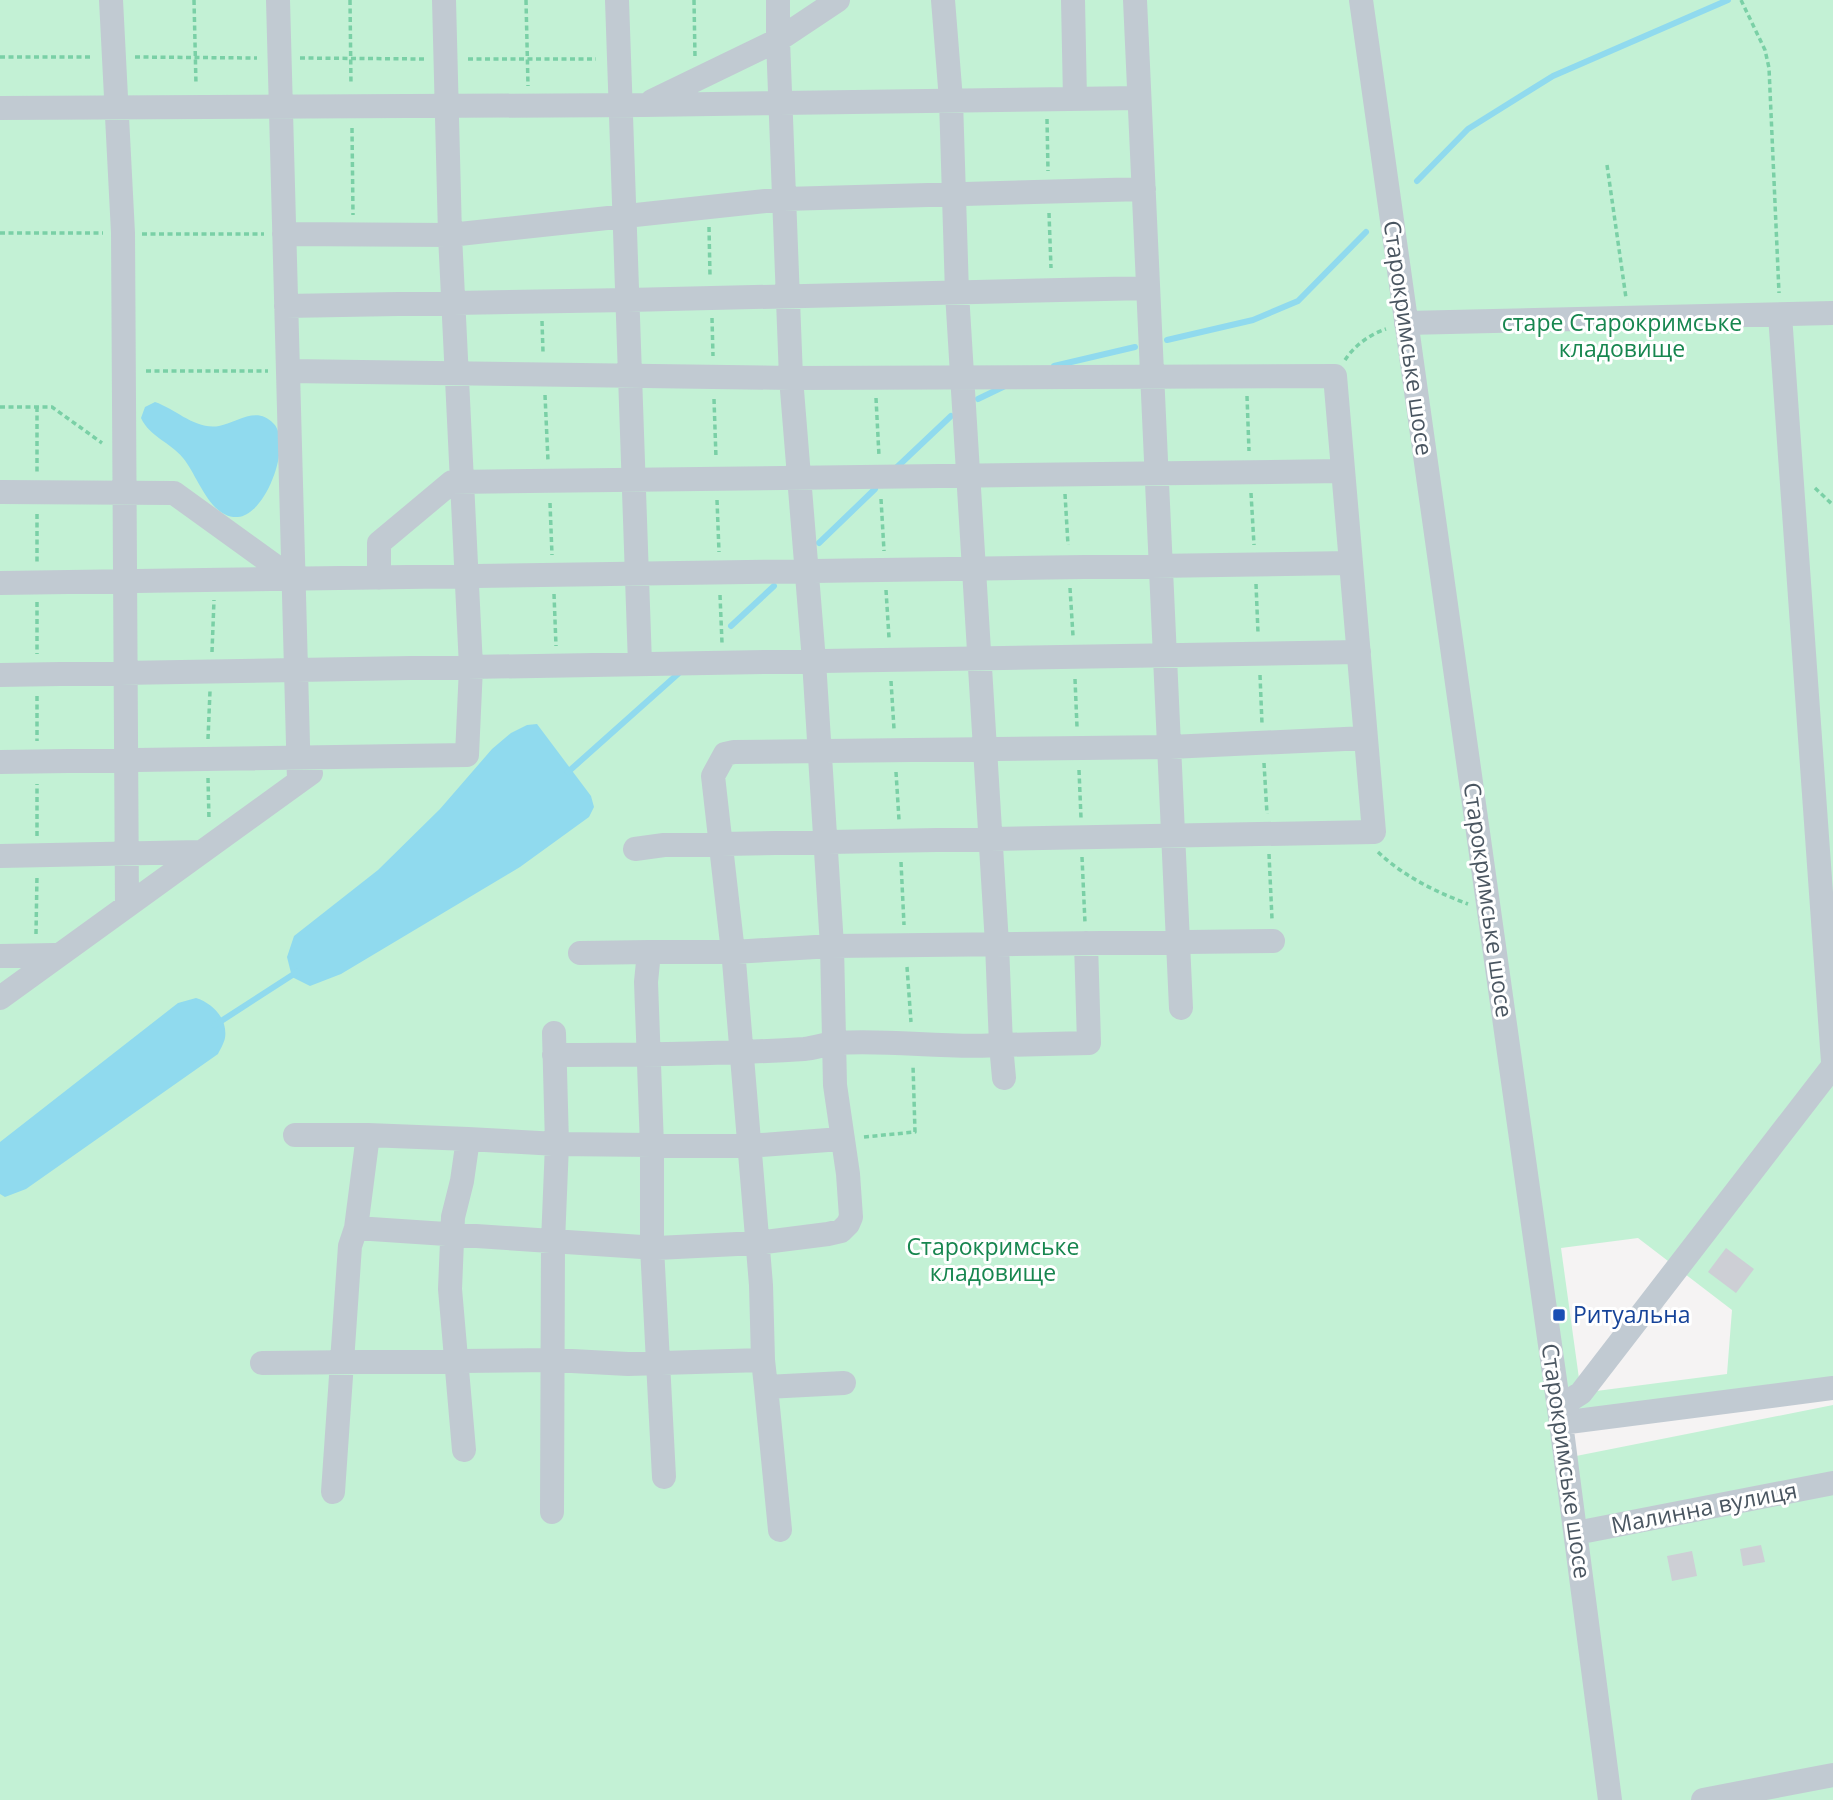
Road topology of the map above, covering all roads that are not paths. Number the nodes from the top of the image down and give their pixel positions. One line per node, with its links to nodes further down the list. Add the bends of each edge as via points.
1 (111, 0): 20 (street)
2 (278, 0): 18 (street)
3 (444, 0): 17 (street)
4 (617, 0): 16 (street, via 619,59)
5 (778, 0): 11 (street)
6 (838, 0): 11 (street)
7 (943, 0): 14 (street)
8 (1073, 0): 13 (street)
9 (1135, 0): 12 (street)
10 (1361, 0): 35 (street, Старокримське шосе)
11 (778, 40): 15 (street); 16 (street)
12 (1139, 98): 13 (street); 21 (street)
13 (1075, 99): 14 (street)
14 (951, 100): 15 (street); 22 (street)
15 (780, 103): 16 (street); 23 (street)
16 (633, 105): 17 (street); 24 (street)
17 (447, 106): 18 (street); 26 (street)
18 (280, 107): 20 (street); 25 (street)
19 (0, 108): 20 (street)
20 (116, 108): 49 (street, via 123,233)
21 (1144, 190): 22 (street); 27 (street)
22 (954, 195): 23 (street); 28 (street)
23 (784, 199): 24 (street); 29 (street)
24 (625, 217): 26 (street); 30 (street)
25 (284, 234): 26 (street); 32 (street)
26 (450, 235): 31 (street)
27 (1148, 288): 28 (street); 39 (street)
28 (957, 293): 29 (street); 40 (street)
29 (788, 296): 30 (street); 41 (street)
30 (628, 300): 31 (street); 38 (street)
31 (453, 303): 32 (street); 37 (street)
32 (286, 306): 36 (street)
33 (1833, 313): 34 (street)
34 (1780, 315): 35 (street); 101 (street)
35 (1406, 323): 124 (street, Старокримське шосе)
36 (288, 371): 37 (street); 57 (street)
37 (457, 372): 38 (street); 47 (street)
38 (630, 375): 41 (street); 46 (street)
39 (1153, 376): 40 (street); 42 (street, via 1335,376); 43 (street)
40 (963, 377): 41 (street); 44 (street)
41 (791, 378): 45 (street)
42 (1343, 471): 43 (street); 50 (street)
43 (1157, 474): 44 (street); 51 (street)
44 (969, 476): 45 (street); 52 (street)
45 (799, 478): 46 (street); 53 (street)
46 (634, 479): 47 (street); 54 (street)
47 (462, 481): 55 (street); 56 (street, via 452,482 379,542)
48 (0, 492): 49 (street)
49 (124, 493): 57 (street, via 174,493); 58 (street)
50 (1351, 563): 51 (street); 60 (street)
51 (1161, 566): 52 (street); 61 (street)
52 (975, 568): 53 (street); 62 (street)
53 (806, 571): 54 (street); 63 (street)
54 (637, 574): 55 (street); 64 (street)
55 (467, 576): 56 (street); 65 (street)
56 (379, 578): 57 (street)
57 (293, 579): 58 (street); 66 (street)
58 (124, 582): 59 (street); 67 (street)
59 (0, 583)
60 (1359, 652): 61 (street); 69 (street)
61 (1166, 655): 62 (street); 70 (street)
62 (980, 659): 63 (street); 71 (street)
63 (814, 661): 64 (street); 72 (street)
64 (640, 664): 65 (street)
65 (471, 667): 66 (street); 75 (street, via 467,755 333,757)
66 (296, 670): 67 (street); 75 (street)
67 (125, 673): 68 (street); 73 (street)
68 (0, 675)
69 (1366, 738): 70 (street); 76 (street, via 1374,832)
70 (1170, 747): 71 (street); 76 (street)
71 (985, 749): 72 (street); 77 (street)
72 (818, 752): 78 (street); 79 (street, via 725,754 713,776)
73 (125, 760): 74 (street); 75 (street, via 208,759); 82 (street)
74 (0, 762)
75 (299, 769): 80 (street)
76 (1174, 835): 77 (street); 86 (street)
77 (991, 839): 78 (street); 88 (street)
78 (824, 842): 79 (street); 89 (street)
79 (720, 844): 81 (street); 91 (street)
80 (205, 849): 82 (street); 84 (street)
81 (635, 849)
82 (126, 853): 83 (street); 84 (street)
83 (0, 856)
84 (127, 905): 93 (street)
85 (1273, 941): 86 (street)
86 (1179, 942): 87 (street); 96 (street)
87 (1086, 943): 88 (street); 98 (street, via 1089,1043)
88 (997, 944): 89 (street); 98 (street)
89 (832, 946): 91 (street); 97 (street)
90 (649, 952): 91 (street); 92 (street); 100 (street)
91 (733, 952): 99 (street)
92 (580, 953)
93 (55, 955): 94 (street); 95 (street)
94 (0, 956)
95 (0, 998)
96 (1181, 1008)
97 (834, 1043): 98 (street); 99 (street, via 809,1049); 106 (street)
98 (1001, 1045): 102 (street)
99 (741, 1052): 100 (street); 109 (street)
100 (649, 1055): 107 (street, via 554,1044); 108 (street)
101 (1833, 1064): 124 (street)
102 (1004, 1078)
103 (296, 1135): 104 (street)
104 (368, 1135): 105 (street); 110 (street)
105 (468, 1139): 107 (street); 111 (street)
106 (841, 1139): 109 (street); 113 (street, via 848,1174 848,1224 828,1234)
107 (556, 1144): 108 (street); 112 (street)
108 (652, 1146): 109 (street); 114 (street)
109 (748, 1146): 113 (street)
110 (356, 1228): 111 (street); 119 (street, via 350,1246)
111 (453, 1236): 112 (street); 117 (street, via 450,1289)
112 (553, 1242): 114 (street); 115 (street)
113 (757, 1243): 114 (street); 116 (street)
114 (652, 1247): 120 (street)
115 (553, 1360): 117 (street); 120 (street); 129 (street)
116 (763, 1360): 120 (street); 122 (street)
117 (457, 1362): 119 (street); 125 (street)
118 (262, 1363): 119 (street)
119 (341, 1363): 128 (street)
120 (657, 1363): 126 (street)
121 (844, 1383): 122 (street)
122 (766, 1387): 130 (street)
123 (1833, 1388): 124 (street)
124 (1560, 1415): 131 (street, Старокримське шосе)
125 (464, 1450)
126 (664, 1477)
127 (1833, 1483): 131 (street, Малинна вулиця)
128 (333, 1492)
129 (552, 1512)
130 (780, 1530)
131 (1576, 1533): 133 (street, Старокримське шосе)
132 (1833, 1775): 134 (street)
133 (1610, 1800)
134 (1703, 1800)

